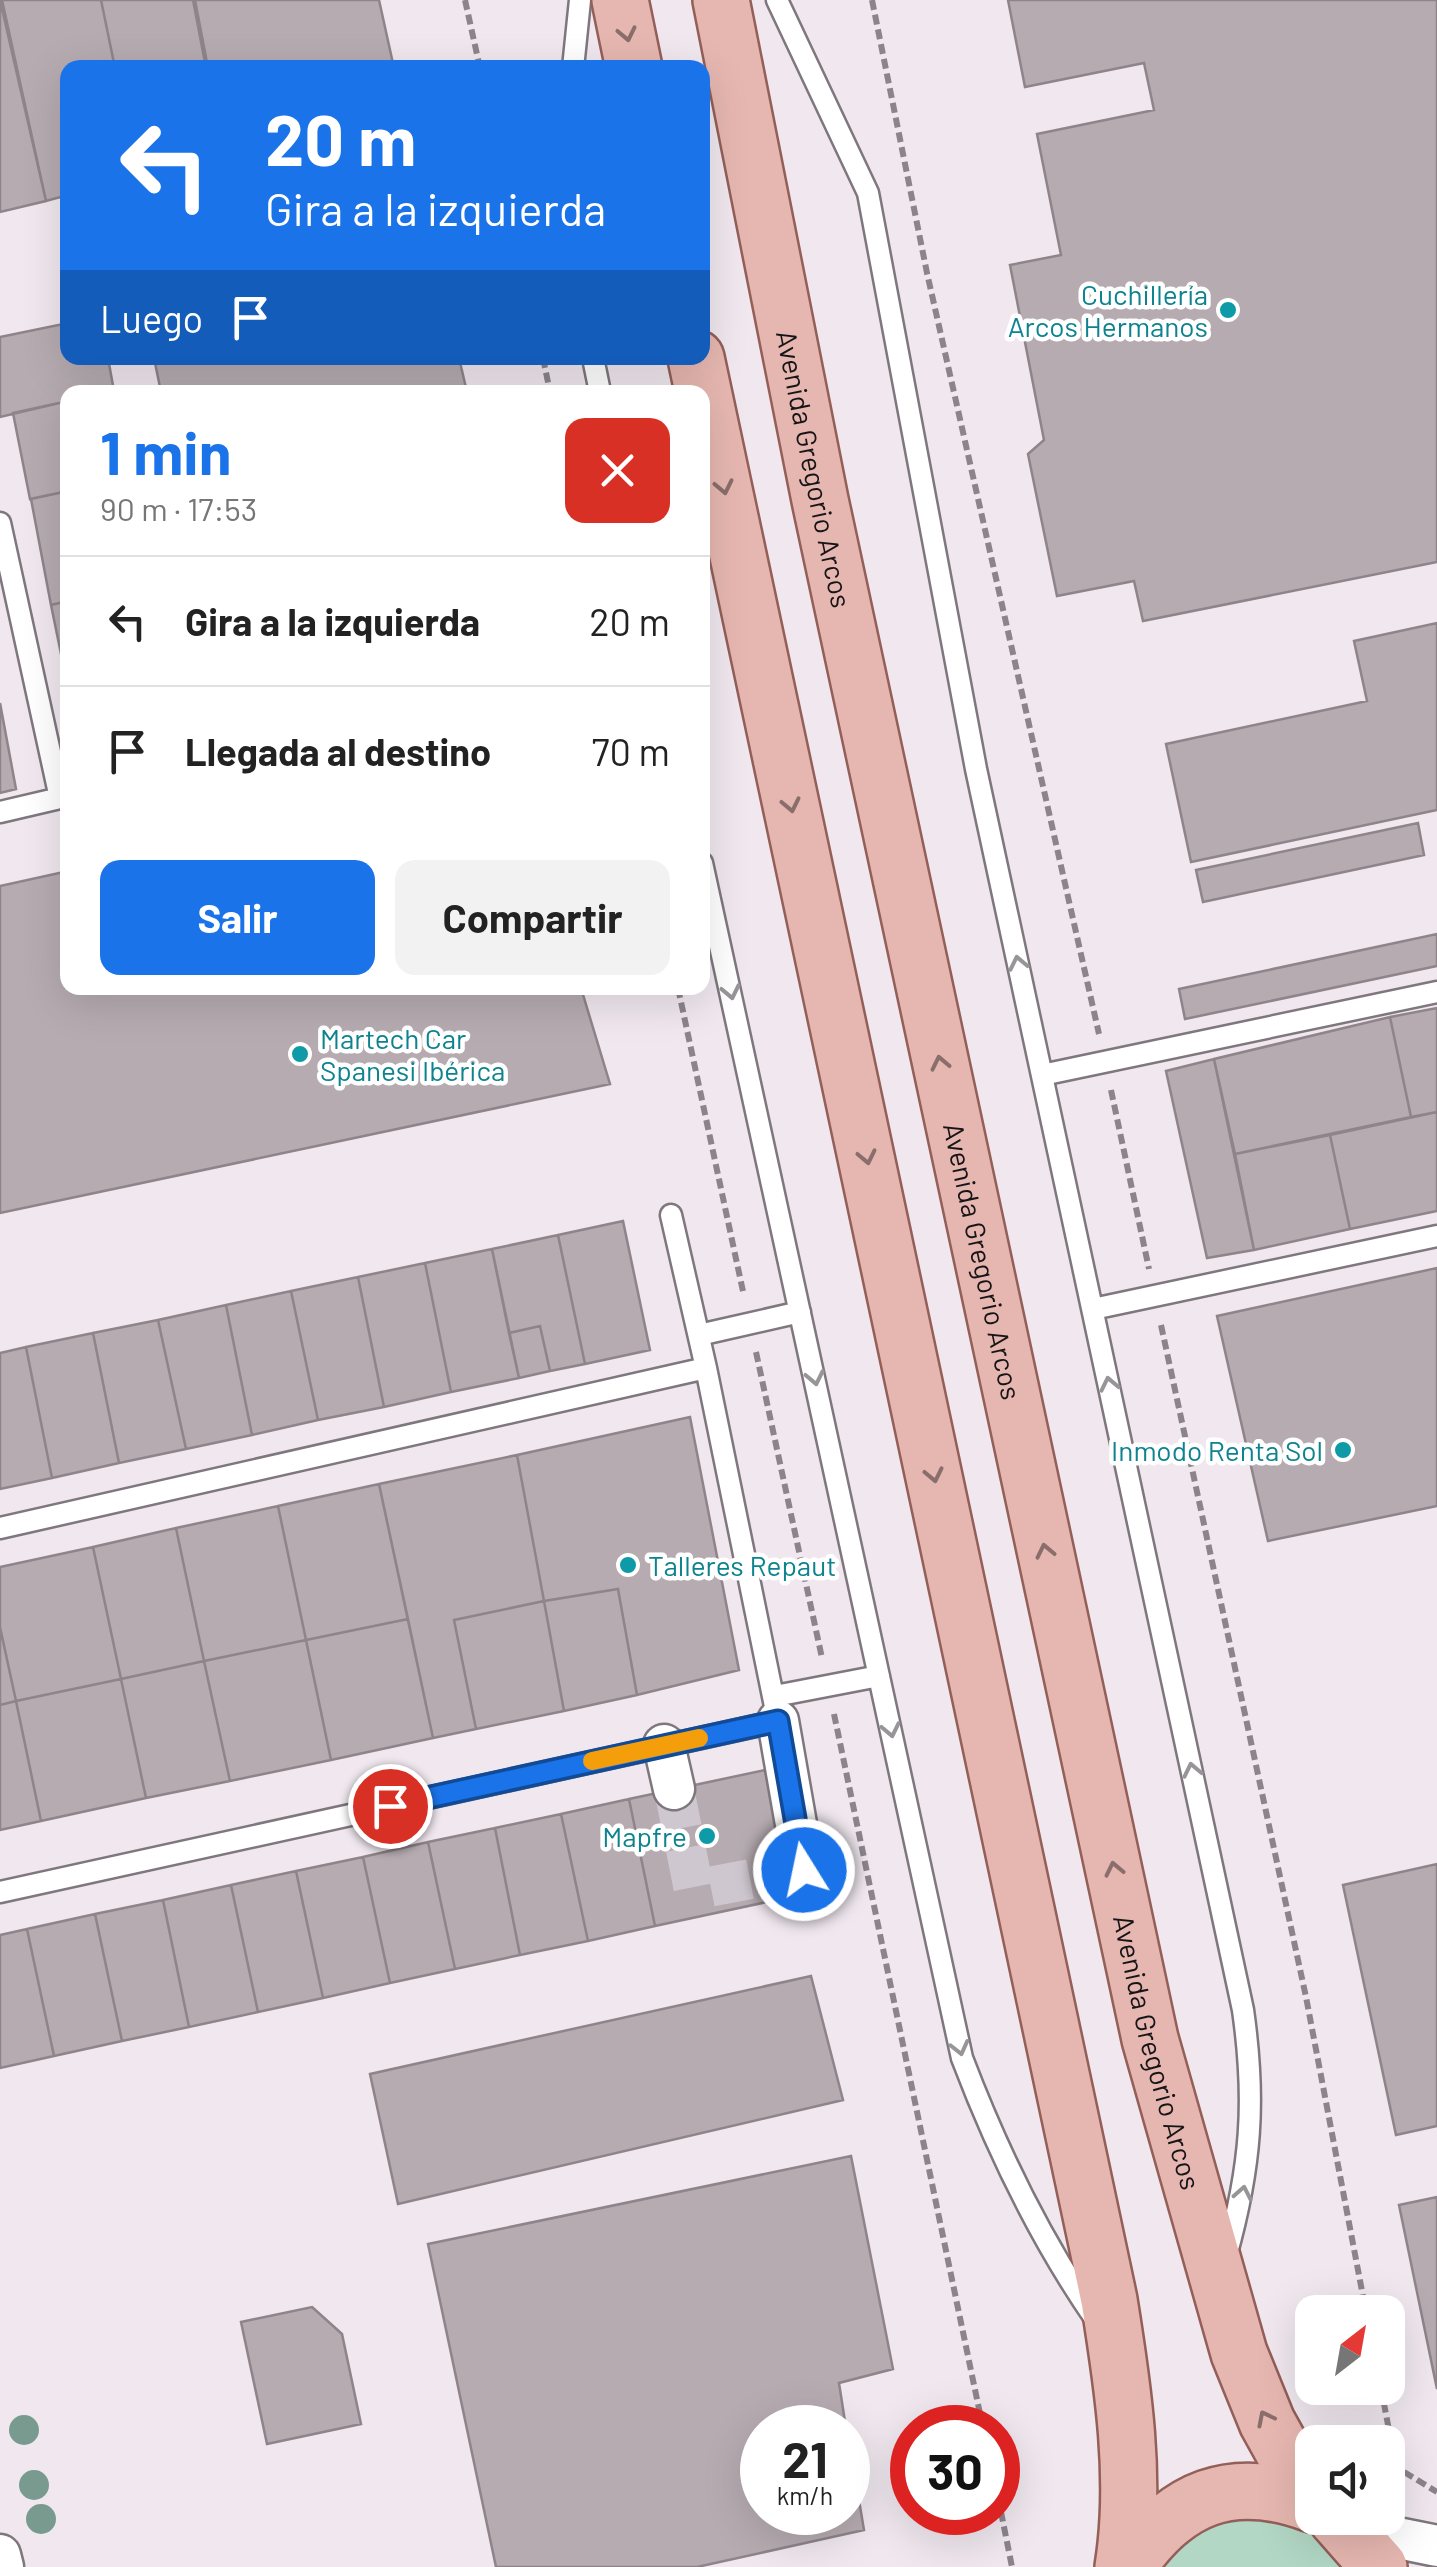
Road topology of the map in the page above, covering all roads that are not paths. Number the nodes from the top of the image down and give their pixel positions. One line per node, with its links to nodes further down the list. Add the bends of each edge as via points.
1 (580, 0): 5 (lane)
2 (620, 0): 6 (main road, one-way to 6)
3 (720, 0): 26 (main road, Avenida Gregorio Arcos, one-way to 3, via 1142,2000 820,500)
4 (778, 0): 12 (lane, one-way to 4, via 976,768 868,193)
5 (574, 60)
6 (632, 60)
7 (710, 424): 27 (main road, one-way to 27)
8 (0, 522): 9 (lane, via 60,798)
9 (0, 812)
10 (710, 900): 16 (lane, one-way to 16)
11 (1437, 992): 12 (lane)
12 (1042, 1075): 15 (lane)
13 (671, 1215): 17 (lane)
14 (1437, 1236): 15 (lane)
15 (1093, 1309): 26 (lane, one-way to 15, via 1245,2189 1254,2082)
16 (800, 1312): 17 (lane); 20 (lane, one-way to 20)
17 (699, 1335): 18 (lane)
18 (706, 1368): 19 (lane); 21 (lane)
19 (0, 1528)
20 (880, 1676): 21 (lane); 27 (lane, one-way to 27, via 962,2058 1057,2263)
21 (777, 1708): 22 (lane); 24 (street, via 804,1870)
22 (664, 1746): 23 (street); 25 (lane)
23 (674, 1789)
24 (786, 1872)
25 (0, 1892)
26 (1218, 2287): 28 (main road, Avenida Gregorio Arcos, one-way to 26, via 1256,2399)
27 (1118, 2352): 29 (main road)
28 (1295, 2462)
29 (1127, 2474): 36 (street); 37 (main road)
30 (1295, 2502): 37 (main road, via 1256,2490 1201,2500 1152,2531)
31 (1348, 2535): 38 (main road, Avenida Gregorio Arcos)
32 (1381, 2535): 33 (street)
33 (1437, 2546)
34 (0, 2555): 35 (street)
35 (2, 2567)
36 (1106, 2567)
37 (1126, 2567)
38 (1379, 2567)

